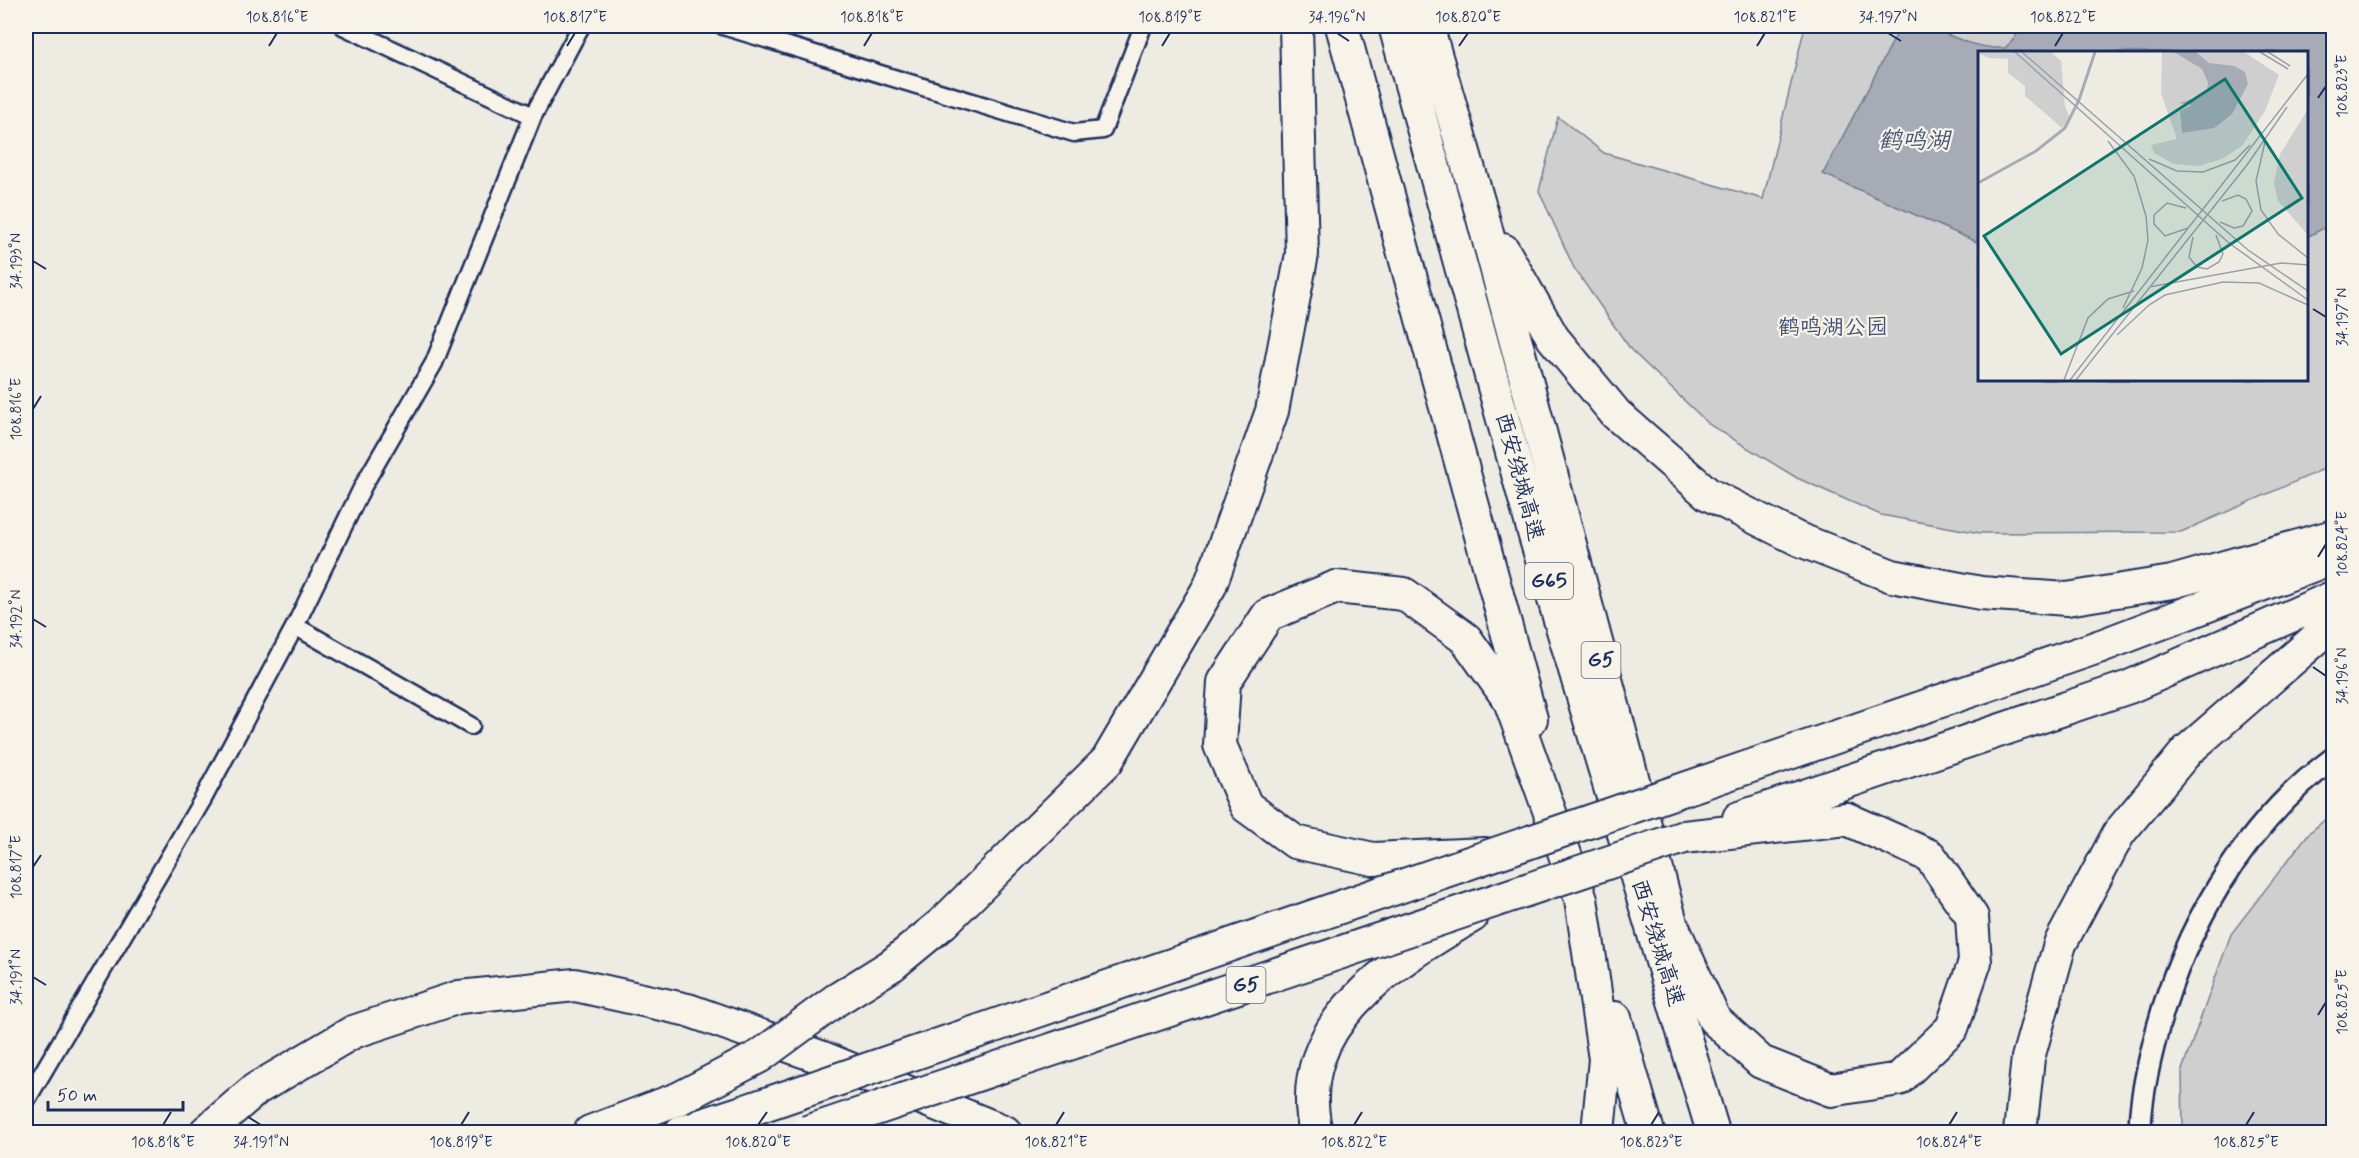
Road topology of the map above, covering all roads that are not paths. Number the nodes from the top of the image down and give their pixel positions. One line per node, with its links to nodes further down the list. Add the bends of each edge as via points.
1 (343, 26): 9 (street)
2 (581, 26): 9 (street)
3 (723, 26): 4 (street, via 1074,133 1103,130)
4 (1143, 26)
5 (1296, 26): 24 (highway, bridge, via 1302,254 1272,411 1210,586 1107,761 943,923 892,964 760,1056 680,1098)
6 (1342, 26): 21 (highway, G65)
7 (1395, 26): 31 (highway, 西安绕城高速 / G65, via 1535,536)
8 (1427, 26): 10 (highway, G5)
9 (534, 116): 15 (street, via 434,363 363,486)
10 (1481, 211): 11 (highway, via 1553,338 1616,414 1708,494 1798,539 1892,576 1981,593 2067,598 2172,582); 18 (highway, G5, via 1671,923 1714,1019 1761,1062 1831,1090 1899,1079 1952,1028 1975,962 1972,916 1930,856 1847,819)
11 (2334, 536)
12 (2334, 557): 19 (highway, bridge, via 2102,646)
13 (2334, 597): 18 (highway, via 2129,687)
14 (2334, 623): 32 (highway, via 2187,751 2119,833 2060,944 2028,1058)
15 (295, 626): 16 (street); 22 (street, via 203,799)
16 (471, 726)
17 (2334, 758): 33 (street, via 2315,771 2262,826 2219,885 2189,937 2164,1003 2146,1078)
18 (1684, 837): 20 (highway, G5, bridge)
19 (1497, 853): 21 (highway, bridge, via 1373,859 1294,842 1246,806 1220,745 1224,682 1268,615 1336,587 1404,594 1466,639 1510,702); 25 (highway, bridge)
20 (1500, 899): 26 (highway, G5, bridge); 28 (highway, bridge, via 1403,957 1347,1007 1317,1061 1310,1108)
21 (1581, 899): 29 (highway, via 1605,1059); 30 (highway, G65)
22 (26, 1101)
23 (206, 1132): 27 (highway, via 256,1089 353,1032 459,997 575,986 688,1010 823,1058)
24 (590, 1132)
25 (681, 1132)
26 (807, 1132)
27 (1005, 1132)
28 (1316, 1132)
29 (1598, 1132)
30 (1648, 1132)
31 (1713, 1132)
32 (2020, 1132)
33 (2140, 1132)

